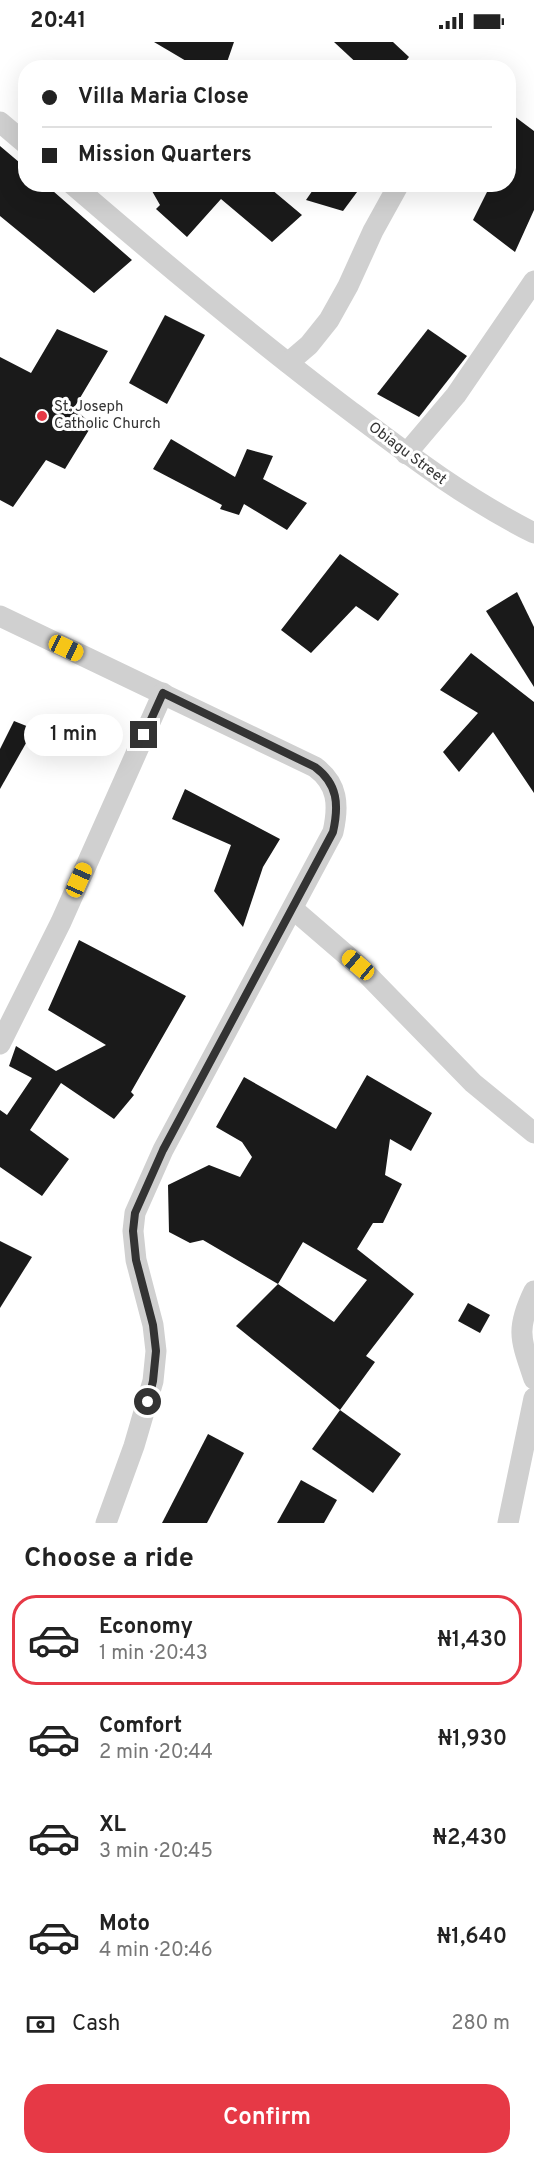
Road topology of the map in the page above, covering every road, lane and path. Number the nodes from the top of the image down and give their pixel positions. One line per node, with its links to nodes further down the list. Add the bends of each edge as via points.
1 (0, 122): 2 (street)
2 (18, 137)
3 (82, 192): 6 (street, Obiagu Street)
4 (395, 192): 6 (street, via 329,320)
5 (534, 281): 7 (street, via 456,394)
6 (288, 363): 7 (street, Obiagu Street)
7 (406, 454): 8 (street, Obiagu Street, via 482,506)
8 (534, 533)
9 (0, 616): 10 (street)
10 (163, 693): 11 (street, via 315,767 334,788 338,811 333,832); 12 (street, via 61,922)
11 (293, 909): 13 (street, via 358,965 473,1083); 17 (street, via 163,1150 135,1213 136,1260 156,1351 153,1381 135,1446)
12 (0, 1044)
13 (534, 1134)
14 (534, 1291): 15 (street, via 521,1322 521,1339)
15 (534, 1379)
16 (534, 1398): 18 (street)
17 (106, 1523)
18 (508, 1523)

